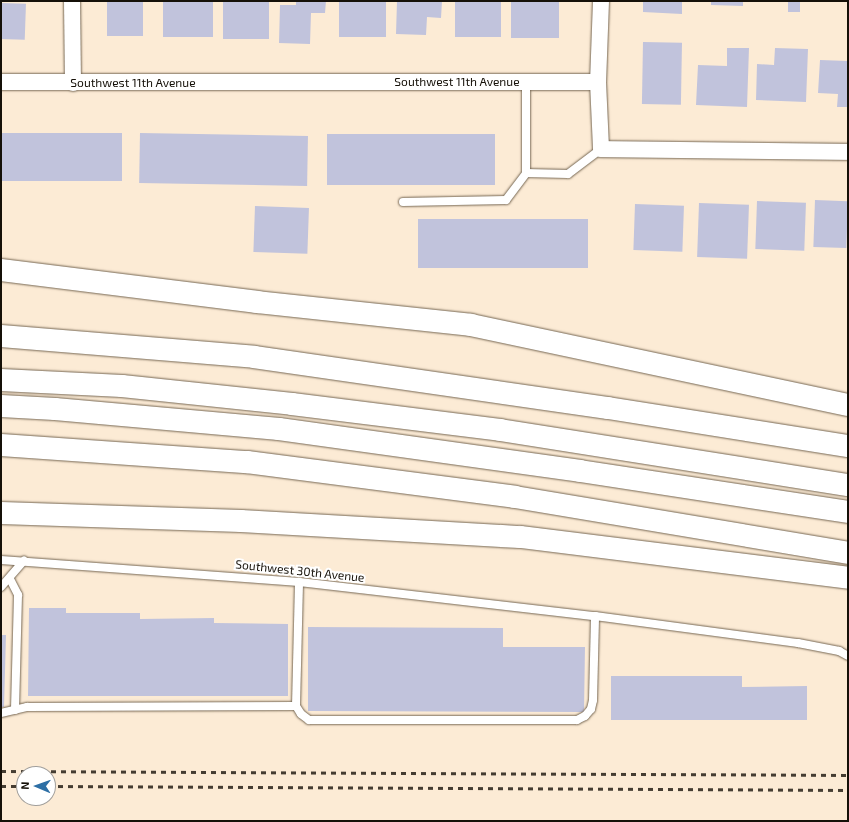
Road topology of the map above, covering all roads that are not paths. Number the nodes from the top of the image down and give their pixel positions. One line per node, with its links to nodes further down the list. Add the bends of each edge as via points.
1 (72, 1): 6 (street)
2 (601, 1): 5 (street)
3 (1, 82): 6 (street, Southwest 11th Avenue)
4 (526, 82): 5 (street, Southwest 11th Avenue); 6 (street, Southwest 11th Avenue); 9 (lane)
5 (598, 82): 7 (street)
6 (73, 83)
7 (601, 149): 8 (street); 9 (lane, via 568,174)
8 (848, 152)
9 (526, 173): 10 (lane, via 506,200)
10 (403, 202)
11 (1, 270): 14 (highway, via 257,302 471,324)
12 (1, 336): 17 (highway, via 254,357)
13 (1, 380): 18 (highway, via 122,386 500,430)
14 (848, 405)
15 (1, 406): 19 (highway, via 279,429)
16 (1, 445): 21 (highway, via 247,462 515,497)
17 (848, 446)
18 (848, 485)
19 (848, 512)
20 (1, 513): 24 (highway, via 241,521 521,537)
21 (848, 552)
22 (1, 560): 23 (lane, Southwest 30th Avenue)
23 (24, 561): 25 (lane); 26 (lane, Southwest 30th Avenue)
24 (848, 578)
25 (10, 579): 27 (lane); 31 (lane, via 18,595)
26 (299, 582): 28 (lane, Southwest 30th Avenue); 30 (lane)
27 (1, 587)
28 (595, 616): 29 (lane, Southwest 30th Avenue, via 817,645); 30 (lane, via 593,700 591,709 577,720 309,720)
29 (848, 656)
30 (296, 706): 31 (lane, via 27,707)
31 (15, 710): 32 (lane)
32 (1, 713)

